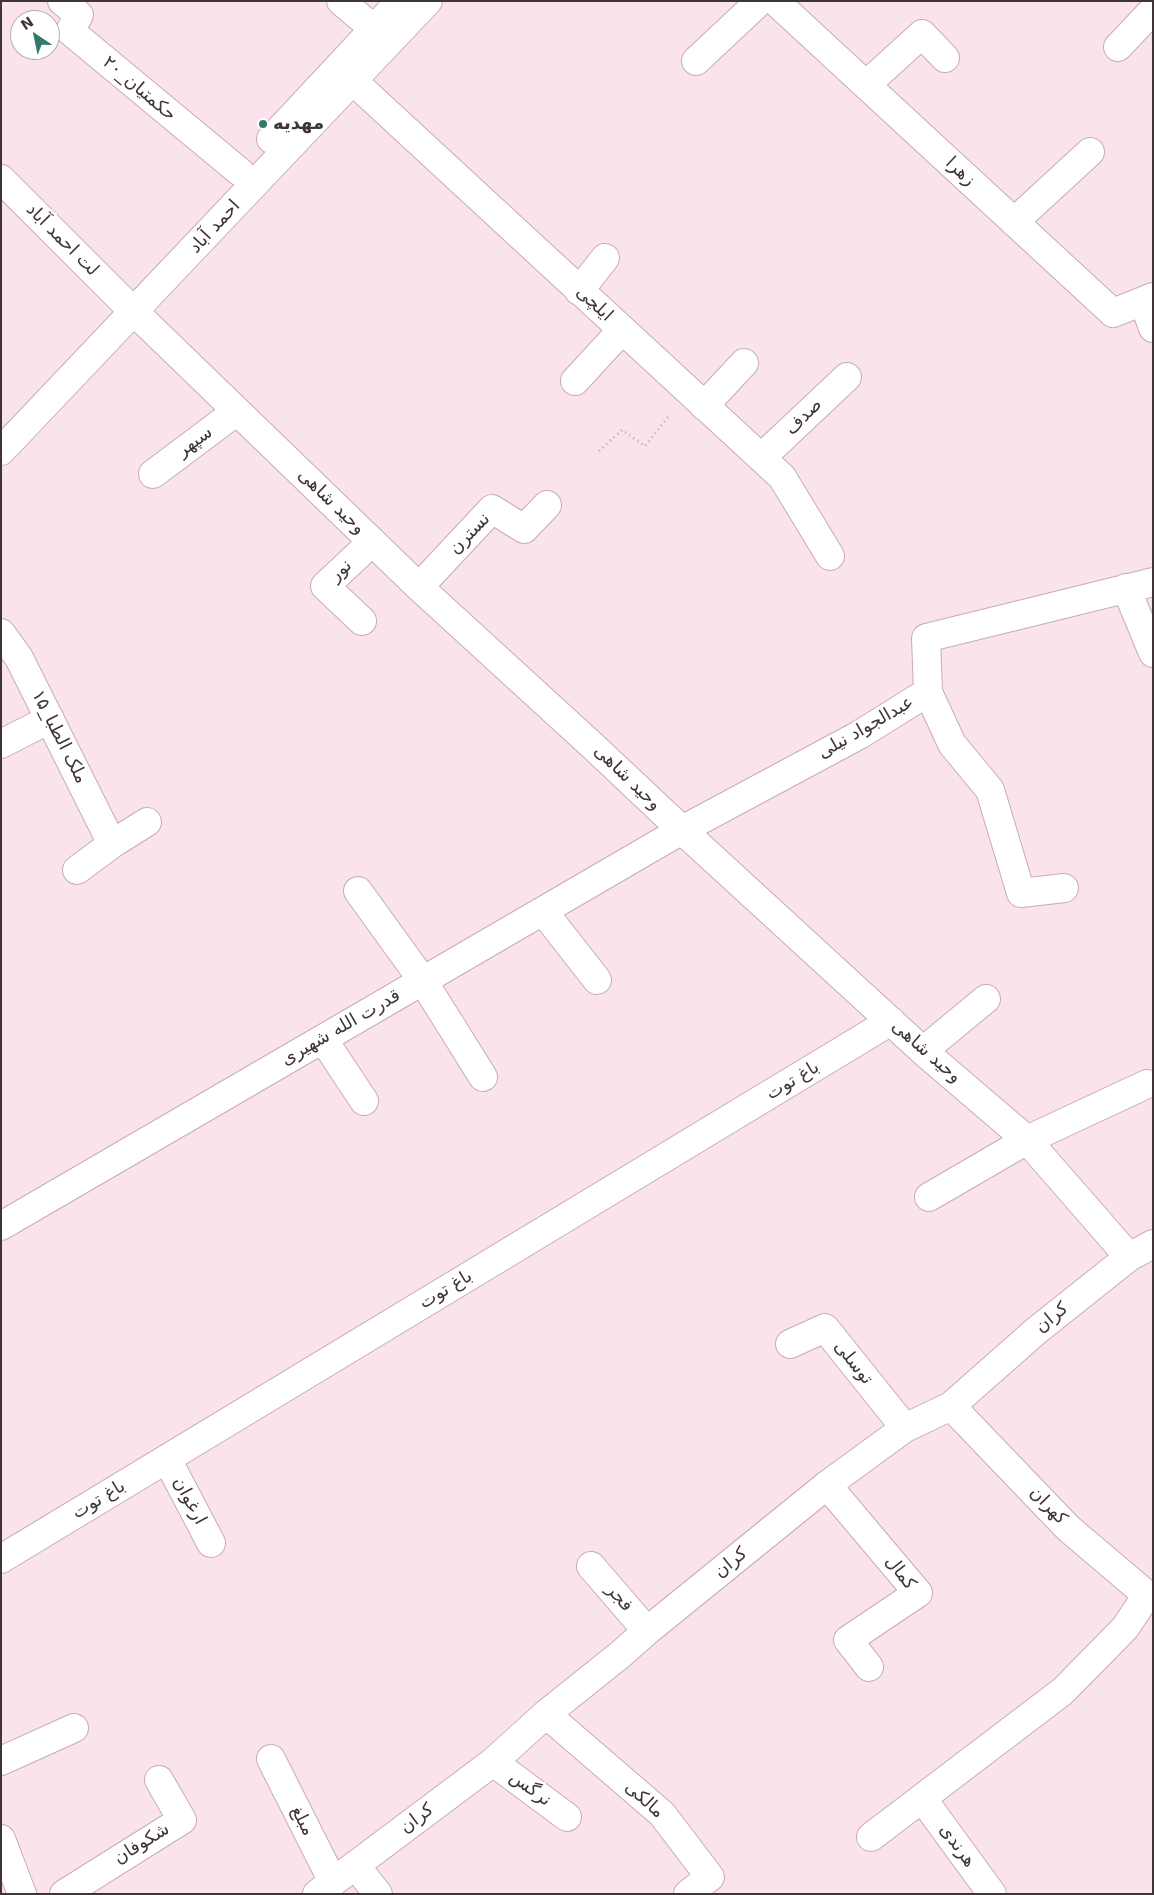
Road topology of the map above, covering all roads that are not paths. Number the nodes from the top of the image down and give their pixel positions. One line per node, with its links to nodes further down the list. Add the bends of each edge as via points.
1 (62, 1): 15 (street, ۲۰_حکمتیان, via 79,15 70,31)
2 (341, 1): 8 (street)
3 (400, 1): 8 (street, احمد آباد)
4 (428, 1): 12 (street, احمد آباد)
5 (760, 1): 11 (street)
6 (775, 1): 13 (street, زهرا)
7 (1153, 10): 9 (street)
8 (374, 30): 12 (street, احمد آباد)
9 (1118, 47)
10 (945, 58): 13 (street, via 922,34)
11 (696, 62)
12 (346, 74): 15 (street, احمد آباد); 19 (street, ایلچی); 21 (street, احمد آباد)
13 (866, 85): 17 (street, زهرا)
14 (1090, 152): 17 (street)
15 (240, 172): 21 (street, احمد آباد)
16 (1, 179): 21 (street, لت احمد آباد)
17 (1014, 222): 20 (street, زهرا, via 1114,313)
18 (605, 258): 19 (street)
19 (579, 291): 23 (street, ایلچی)
20 (1148, 299): 22 (street)
21 (128, 307): 28 (street, وحید شاهی); 29 (street, احمد آباد); 30 (street, احمد آباد)
22 (1153, 328)
23 (622, 330): 26 (street); 27 (street, ایلچی)
24 (744, 363): 27 (street)
25 (847, 377): 31 (street, صدف)
26 (575, 381)
27 (696, 399): 31 (street, ایلچی)
28 (237, 411): 32 (street, سپهر); 34 (street, وحید شاهی)
29 (1, 425)
30 (1, 451)
31 (762, 458): 35 (street, ایلچی, via 782,477)
32 (153, 474)
33 (547, 505): 37 (street, نسترن, via 524,530 492,509)
34 (372, 542): 37 (street, وحید شاهی); 39 (street, نور, via 325,586)
35 (830, 556)
36 (1153, 582): 38 (street, عبدالجواد نیلی)
37 (419, 587): 46 (street, وحید شاهی)
38 (1126, 588): 41 (street); 42 (street, عبدالجواد نیلی, via 926,638)
39 (362, 621)
40 (1, 633): 43 (street, ۱۵_ملک الطبا, via 19,658)
41 (1153, 654)
42 (928, 692): 46 (street, عبدالجواد نیلی, via 859,735); 49 (street, via 952,744 990,790 1021,893)
43 (50, 719): 44 (street); 47 (street, ۱۵_ملک الطبا)
44 (1, 744)
45 (147, 822): 47 (street)
46 (682, 830): 51 (street, قدرت الله شهیری); 55 (street, وحید شاهی)
47 (112, 844): 48 (street)
48 (77, 870)
49 (1064, 888)
50 (358, 891): 53 (street)
51 (543, 911): 52 (street); 53 (street, قدرت الله شهیری)
52 (597, 980)
53 (423, 981): 56 (street, قدرت الله شهیری); 58 (street)
54 (986, 999): 57 (street)
55 (890, 1022): 57 (street, وحید شاهی); 68 (street, باغ توت)
56 (323, 1039): 60 (street); 63 (street, قدرت الله شهیری)
57 (922, 1051): 61 (street, وحید شاهی)
58 (483, 1077)
59 (1147, 1084): 61 (street)
60 (364, 1101)
61 (1027, 1140): 62 (street); 64 (street, وحید شاهی)
62 (929, 1197)
63 (1, 1226)
64 (1141, 1250): 66 (street, کران, via 1036,1331)
65 (790, 1344): 67 (street, توسلی, via 825,1328)
66 (951, 1406): 67 (street, کران); 73 (street, کهران, via 1068,1528)
67 (905, 1428): 69 (street, کران)
68 (167, 1459): 70 (street, ارغوان); 71 (street, باغ توت)
69 (827, 1485): 74 (street, کران); 75 (street, کمال, via 918,1593 848,1640)
70 (211, 1543)
71 (1, 1559)
72 (591, 1566): 74 (street, فجر)
73 (1150, 1595): 82 (street, via 1125,1628 1063,1691)
74 (646, 1630): 76 (street, کران)
75 (869, 1667)
76 (546, 1714): 80 (street, کران); 91 (street, مالکی, via 662,1814 710,1877)
77 (74, 1728): 79 (street)
78 (271, 1760): 87 (street, مبلغ)
79 (1, 1761)
80 (493, 1762): 83 (street, نرگس); 86 (street, کران)
81 (159, 1780): 89 (street, شکوفان, via 182,1820)
82 (922, 1798): 84 (street); 92 (street, هرندی)
83 (567, 1817)
84 (871, 1837)
85 (1, 1839): 88 (street)
86 (355, 1865): 87 (street, کران); 90 (street)
87 (325, 1888)
88 (22, 1894)
89 (64, 1894)
90 (378, 1894)
91 (688, 1894)
92 (992, 1894)

